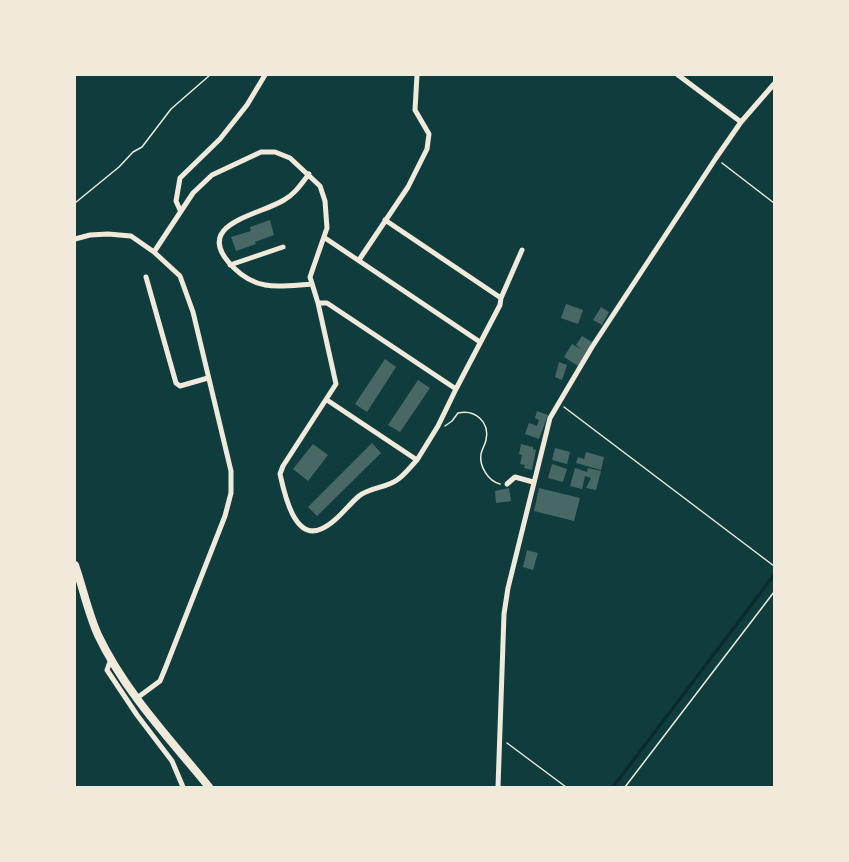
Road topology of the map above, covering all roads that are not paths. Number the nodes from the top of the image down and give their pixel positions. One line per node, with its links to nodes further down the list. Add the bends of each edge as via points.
1 (265, 75): 7 (street, via 220,139 180,178 176,201)
2 (417, 75): 8 (street, via 415,110 430,141 416,174)
3 (678, 75): 5 (street)
4 (774, 84): 5 (street)
5 (741, 122): 25 (street, via 559,403 547,426)
6 (309, 174): 7 (street, via 283,154 261,152 212,175); 9 (street, via 322,192 327,217); 15 (street, via 283,201 227,225 220,243)
7 (180, 210): 13 (street)
8 (385, 220): 14 (street); 18 (street)
9 (325, 238): 14 (street); 17 (street, via 312,269)
10 (75, 239): 13 (street, via 108,234 131,236)
11 (283, 247): 15 (street)
12 (522, 249): 18 (street)
13 (154, 252): 21 (street, via 180,276 193,312)
14 (359, 260): 20 (street)
15 (231, 265): 17 (street, via 260,285)
16 (146, 277): 21 (street, via 176,383 180,386)
17 (312, 284): 19 (street)
18 (501, 298): 20 (street)
19 (318, 303): 22 (street, via 327,303); 23 (street, via 336,384)
20 (480, 342): 22 (street)
21 (208, 378): 29 (street, via 228,453 231,493 165,669 159,681)
22 (456, 389): 24 (street)
23 (327, 400): 24 (street); 24 (street, via 280,474 296,522 303,528 320,530 360,495 398,479)
24 (417, 460)
25 (533, 482): 26 (street, via 515,477); 32 (street, via 504,614)
26 (507, 484)
27 (75, 565): 28 (main road, via 97,633)
28 (111, 659): 29 (main road); 30 (street, via 107,670 172,761)
29 (137, 698): 31 (main road)
30 (183, 787)
31 (209, 787)
32 (498, 787)

